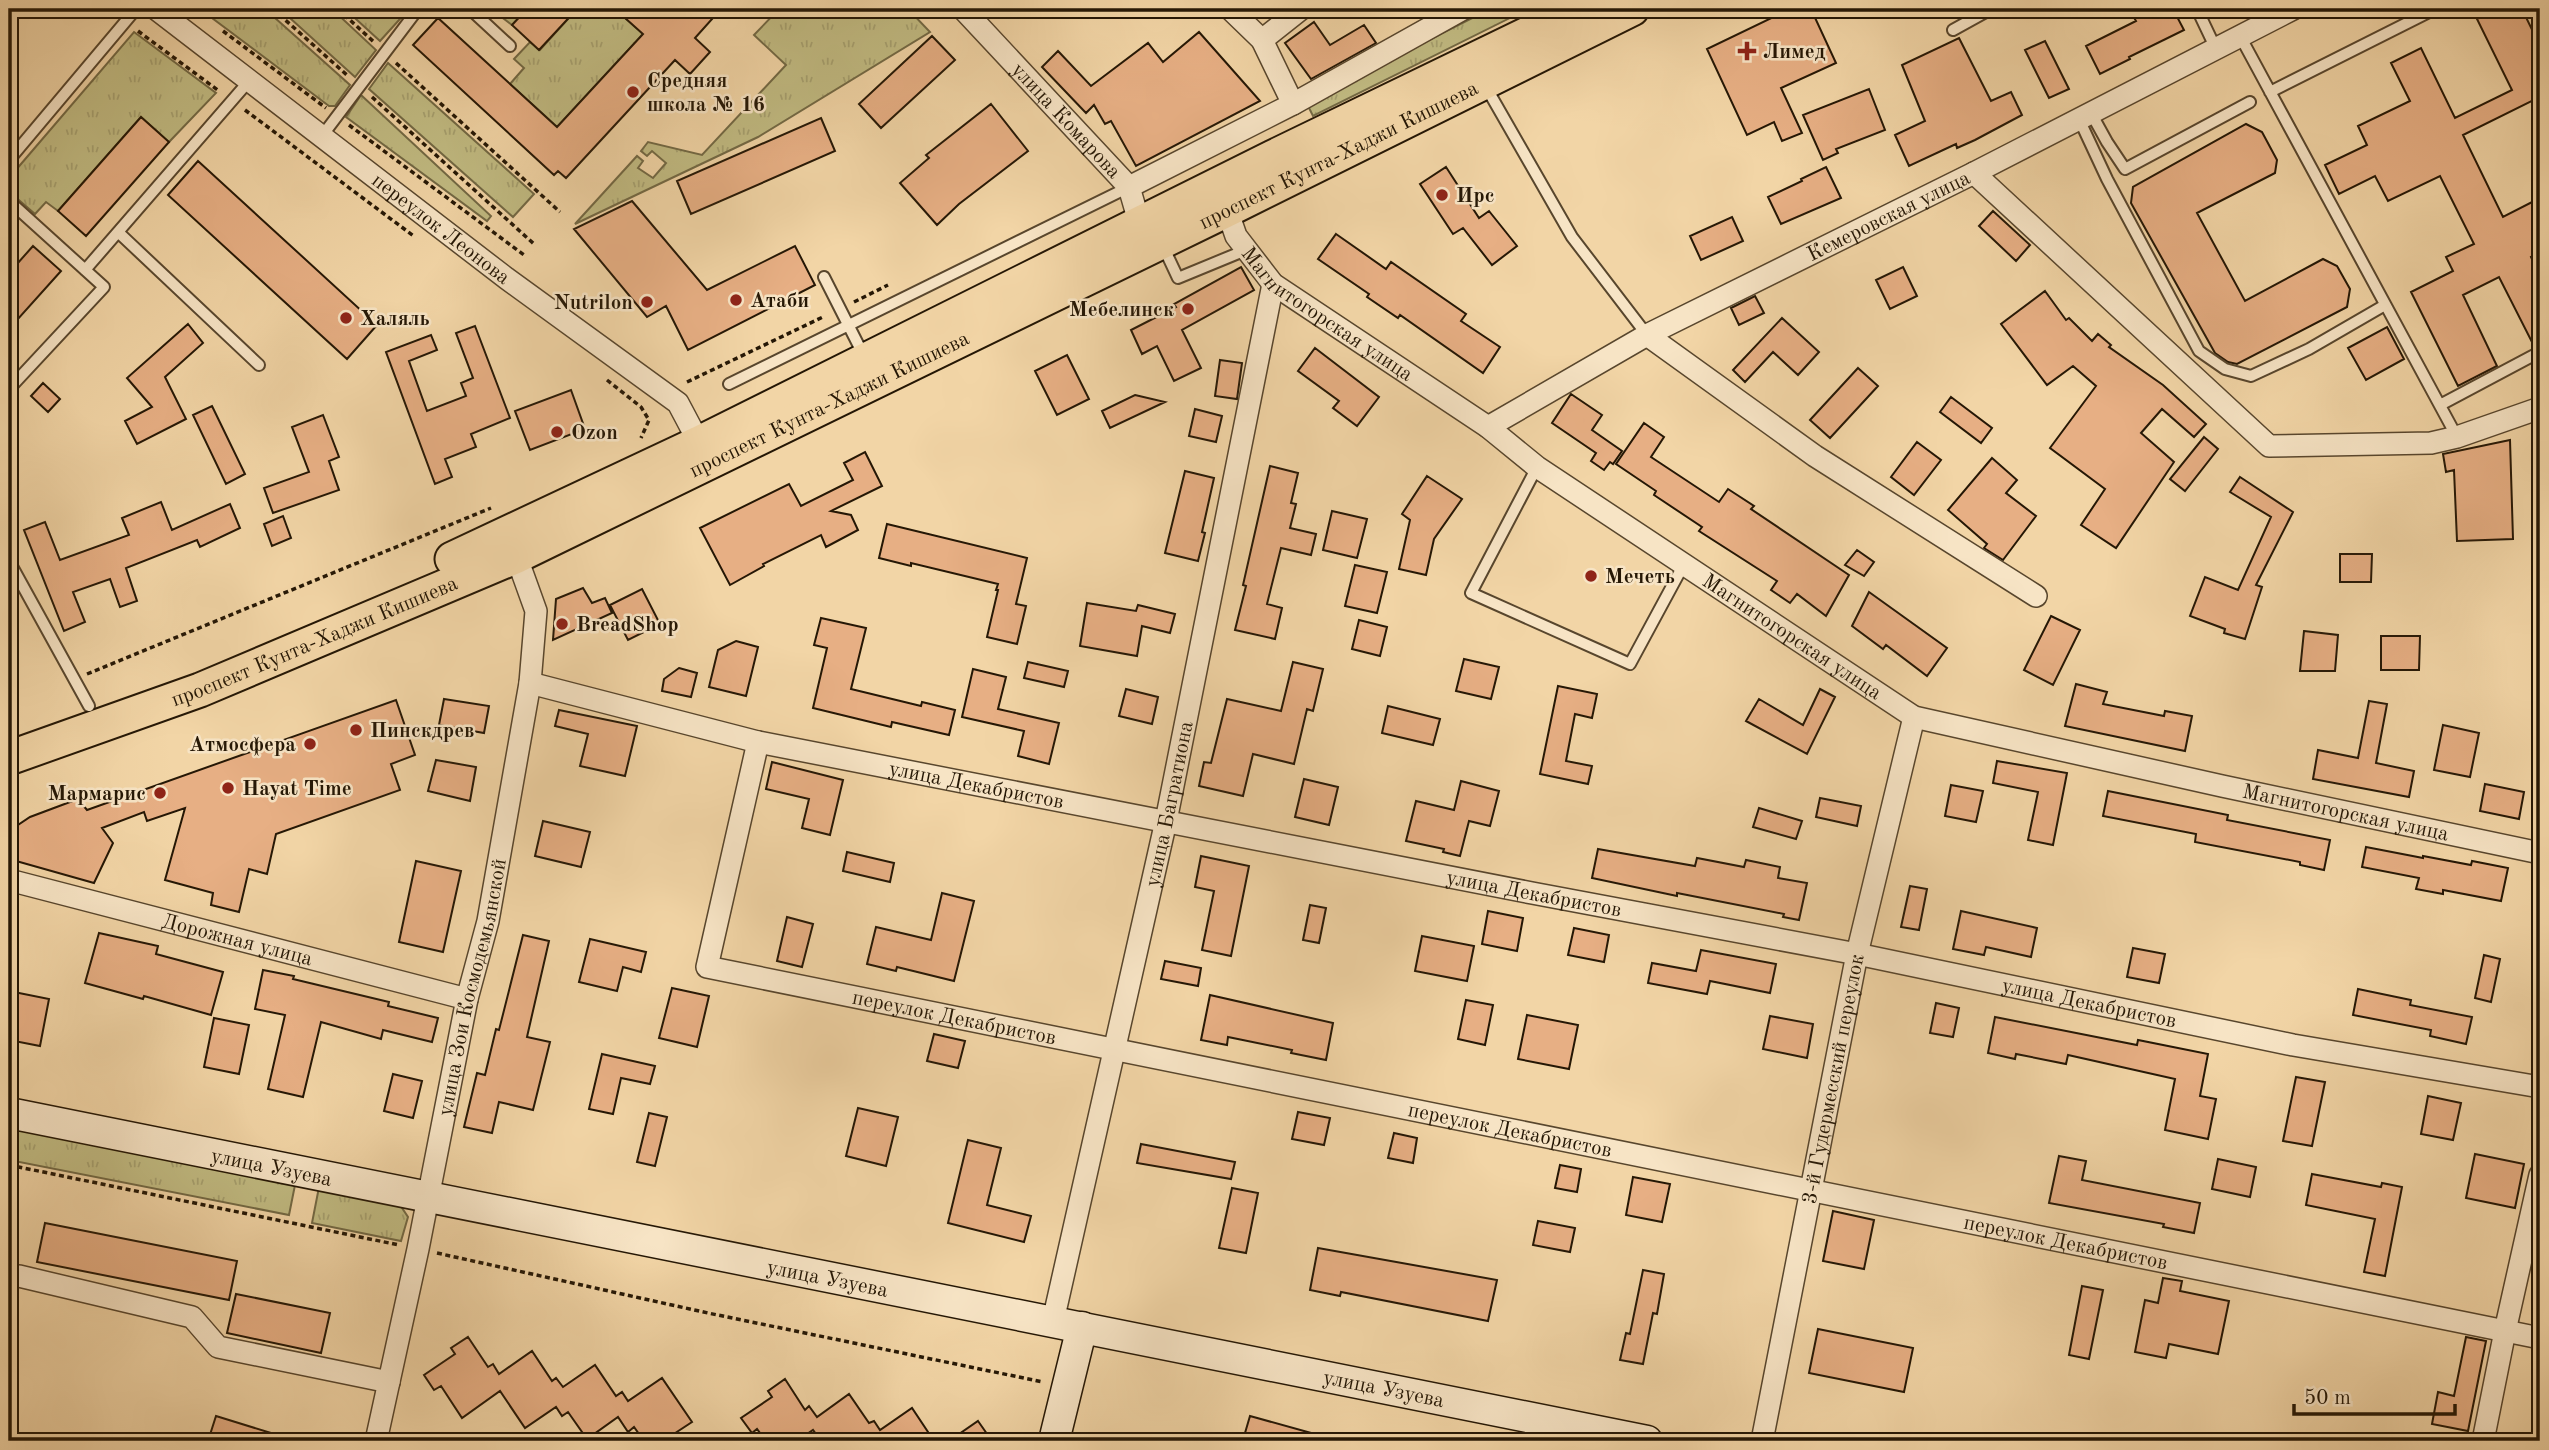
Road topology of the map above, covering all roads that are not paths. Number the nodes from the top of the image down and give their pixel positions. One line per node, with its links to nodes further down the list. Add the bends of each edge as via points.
1 (136, 9): 28 (lane)
2 (156, 9): 20 (street, переулок Леонова)
3 (418, 9): 26 (lane)
4 (470, 9): 18 (lane)
5 (963, 9): 30 (street, улица Комарова)
6 (1230, 9): 17 (street)
7 (1301, 9): 17 (street)
8 (1463, 9): 24 (street)
9 (1579, 9): 27 (main road, проспект Кунта-Хаджи Кишиева)
10 (1632, 9): 21 (main road, проспект Кунта-Хаджи Кишиева)
11 (1991, 9): 15 (lane)
12 (2197, 9): 19 (lane)
13 (2293, 9): 16 (street, Кемеровская улица)
14 (2435, 9): 22 (lane)
15 (1953, 30)
16 (2241, 36): 19 (street, Кемеровская улица); 22 (lane)
17 (1262, 40): 24 (street)
18 (510, 46)
19 (2216, 49): 25 (street, Кемеровская улица)
20 (249, 81): 26 (street, переулок Леонова); 33 (lane)
21 (1483, 82): 32 (main road, проспект Кунта-Хаджи Кишиева); 41 (lane, via 1572,237)
22 (2270, 92): 39 (lane)
23 (2250, 102): 25 (lane, via 2125,169)
24 (1293, 104): 30 (street)
25 (2085, 116): 29 (street, Кемеровская улица); 39 (lane, via 2107,179 2199,351 2225,369 2251,376)
26 (322, 136): 51 (street, переулок Леонова, via 678,403)
27 (1273, 157): 32 (street); 34 (main road, проспект Кунта-Хаджи Кишиева)
28 (9, 160)
29 (1975, 173): 41 (street, Кемеровская улица); 50 (street, via 2269,446 2431,443)
30 (1129, 187): 34 (street, улица Комарова); 40 (lane)
31 (9, 201): 36 (lane)
32 (1227, 210): 34 (main road, проспект Кунта-Хаджи Кишиева); 35 (street, Магнитогорская улица)
33 (118, 232): 36 (lane); 44 (lane)
34 (1151, 233): 35 (lane, via 1178,278); 43 (main road, проспект Кунта-Хаджи Кишиева); 51 (main road, проспект Кунта-Хаджи Кишиева, via 1098,273)
35 (1246, 250): 38 (street, Магнитогорская улица)
36 (85, 270): 46 (lane, via 104,286)
37 (824, 277): 40 (lane)
38 (1273, 284): 49 (street, Магнитогорская улица); 63 (street, улица Багратиона)
39 (2385, 305): 47 (lane)
40 (849, 325): 43 (lane); 45 (lane)
41 (1647, 335): 49 (street, Кемеровская улица); 56 (street, via 1815,456)
42 (2540, 352): 47 (lane)
43 (866, 360): 51 (main road, проспект Кунта-Хаджи Кишиева)
44 (259, 365)
45 (729, 384)
46 (9, 389)
47 (2440, 405): 50 (lane)
48 (2540, 408): 50 (street)
49 (1488, 427): 52 (street, Магнитогорская улица)
50 (2457, 437)
51 (704, 453): 53 (main road, проспект Кунта-Хаджи Кишиева)
52 (1537, 467): 55 (street, Магнитогорская улица); 55 (lane, via 1471,593 1630,664)
53 (506, 533): 57 (street, улица Зои Космодемьянской, via 536,611); 58 (main road, проспект Кунта-Хаджи Кишиева, via 243,651); 62 (main road, проспект Кунта-Хаджи Кишиева, via 200,690)
54 (9, 561): 58 (lane)
55 (1684, 564): 59 (street, Магнитогорская улица)
56 (2036, 596)
57 (530, 683): 61 (street, улица Декабристов); 67 (street, улица Зои Космодемьянской, via 488,921)
58 (81, 693): 60 (main road, проспект Кунта-Хаджи Кишиева)
59 (1914, 717): 64 (street, Магнитогорская улица); 66 (street, 3-й Гудермесский переулок)
60 (9, 734)
61 (758, 742): 63 (street, улица Декабристов); 68 (street, переулок Декабристов, via 707,967)
62 (9, 758)
63 (1166, 821): 66 (street, улица Декабристов); 68 (street, улица Багратиона)
64 (2540, 853)
65 (9, 880): 67 (street, Дорожная улица)
66 (1857, 954): 69 (street, улица Декабристов, via 2293,1045); 72 (street, 3-й Гудермесский переулок)
67 (467, 999): 73 (street, улица Зои Космодемьянской)
68 (1115, 1048): 72 (street, переулок Декабристов); 75 (street, улица Багратиона)
69 (2540, 1087)
70 (9, 1113): 73 (main road, улица Узуева)
71 (2540, 1175): 77 (street)
72 (1809, 1191): 77 (street, переулок Декабристов); 83 (street, 3-й Гудермесский переулок)
73 (428, 1198): 75 (main road, улица Узуева); 79 (street, улица Зои Космодемьянской)
74 (9, 1278): 79 (street, via 19,1276 192,1317 218,1347)
75 (1053, 1321): 76 (main road, улица Узуева)
76 (1082, 1327): 81 (main road); 82 (main road, улица Узуева)
77 (2505, 1331): 78 (street, переулок Декабристов); 84 (street)
78 (2540, 1338)
79 (389, 1382): 80 (street, улица Зои Космодемьянской)
80 (376, 1441)
81 (1054, 1441)
82 (1647, 1441)
83 (1762, 1441)
84 (2483, 1441)

